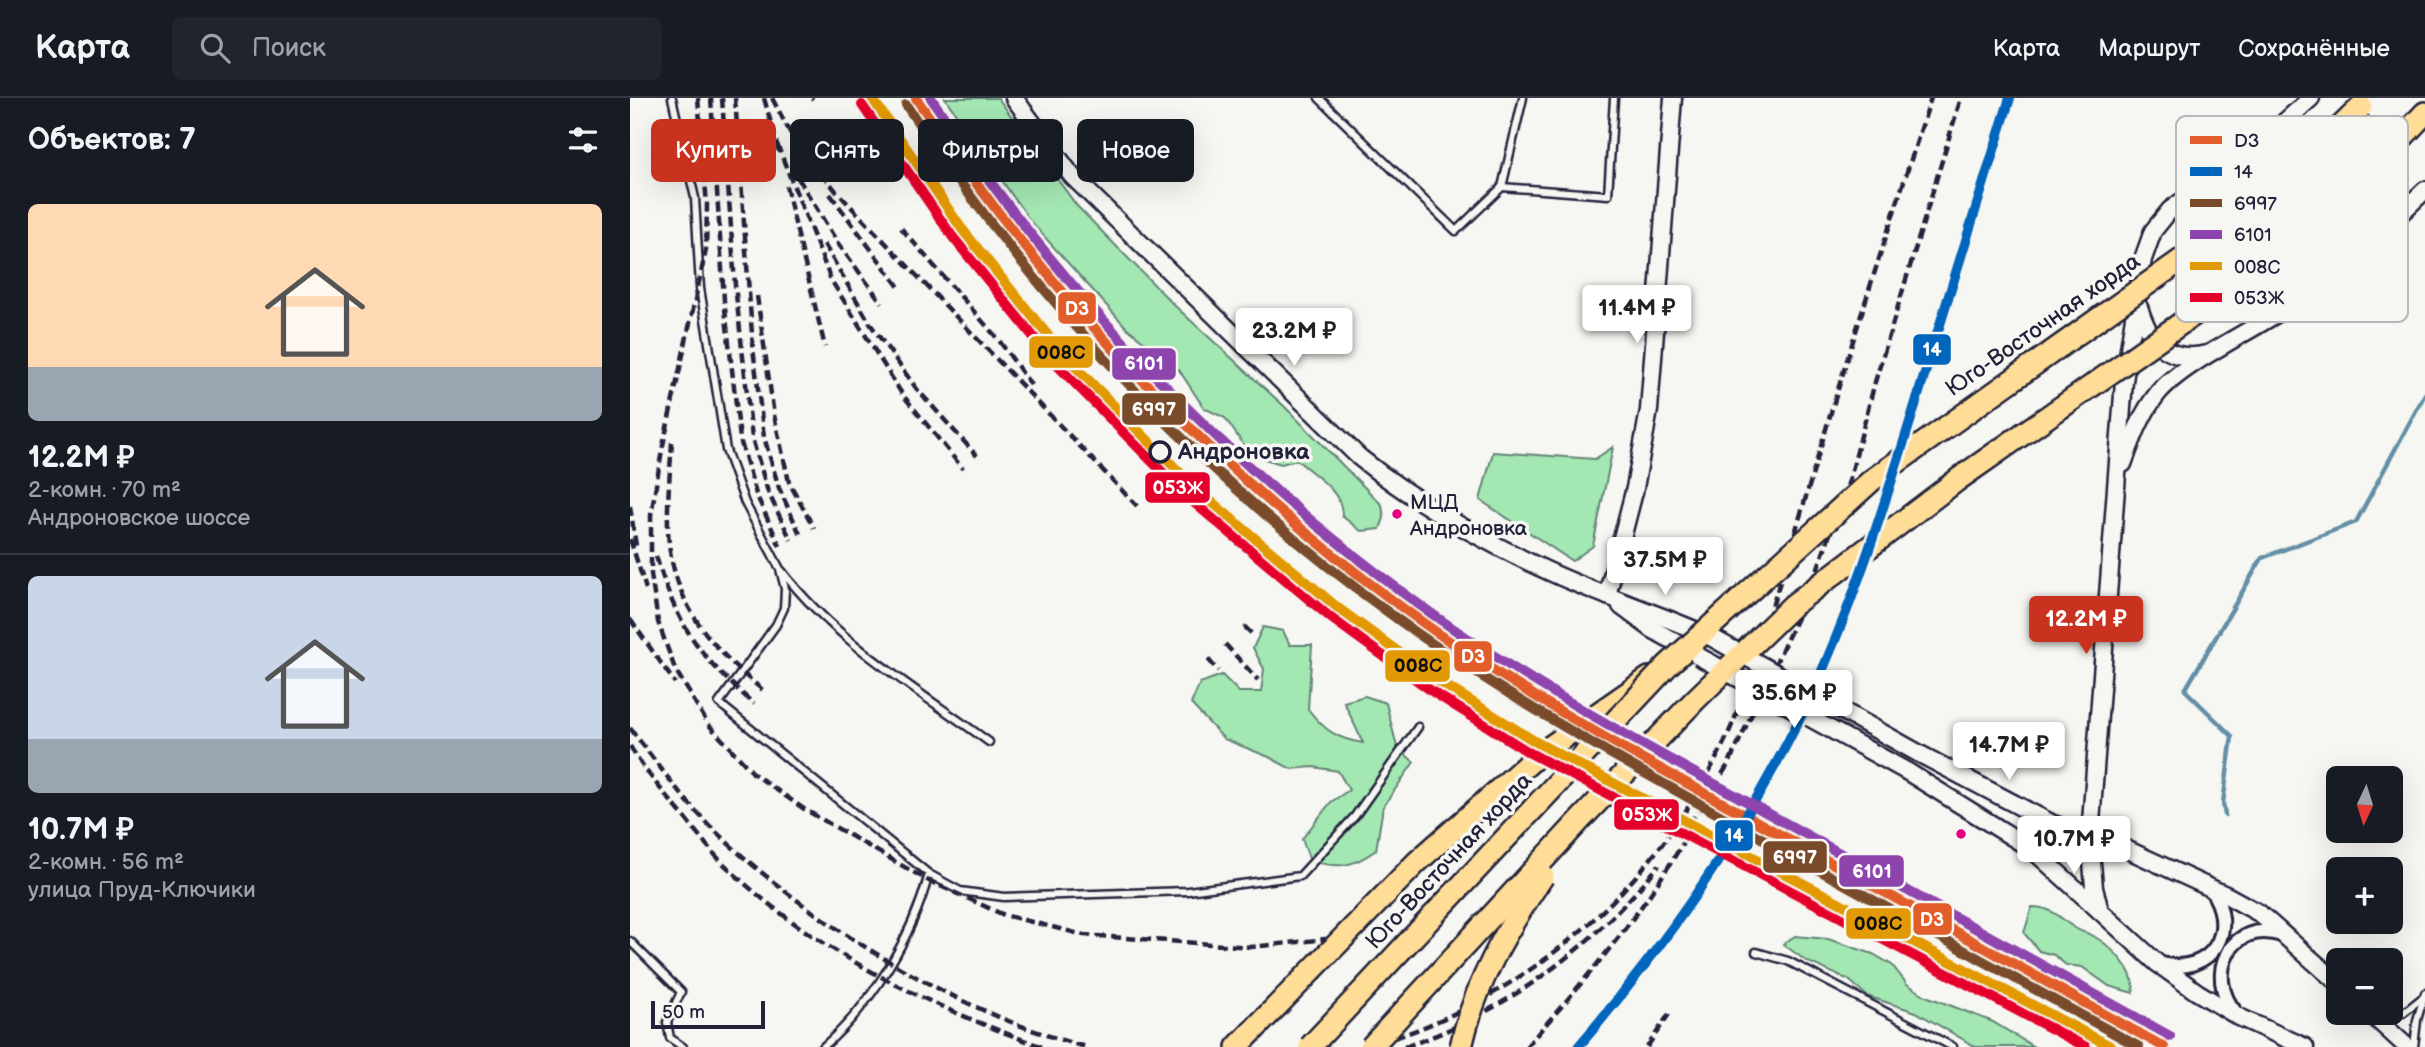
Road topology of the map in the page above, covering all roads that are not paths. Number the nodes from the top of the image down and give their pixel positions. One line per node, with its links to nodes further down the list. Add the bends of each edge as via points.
1 (672, 98): 23 (lane, via 695,198 700,288 726,450 745,503)
2 (1014, 98): 24 (street, via 1072,176 1359,457 1448,519)
3 (1319, 98): 13 (lane, via 1456,231)
4 (1523, 98): 13 (lane)
5 (1614, 98): 13 (lane, via 1608,195)
6 (1673, 98): 24 (street, via 1649,410)
7 (2311, 98): 10 (street)
8 (2365, 103): 11 (main road, Юго-Восточная хорда, bridge)
9 (2425, 113): 12 (main road, bridge)
10 (2291, 116)
11 (2352, 116)
12 (2408, 131)
13 (1502, 187)
14 (2425, 190): 15 (street)
15 (2408, 205)
16 (2176, 206): 18 (street, via 2154,231 2143,259)
17 (2176, 264): 25 (main road, Юго-Восточная хорда, bridge, via 1871,480)
18 (2137, 301): 21 (street, via 2145,328 2161,348 2187,356); 22 (street, via 2124,381)
19 (2183, 322): 28 (main road, bridge, via 1960,478 1793,605)
20 (2264, 322): 21 (street)
21 (2217, 351): 22 (street, via 2158,392 2139,423)
22 (2117, 480): 29 (street)
23 (780, 569): 27 (lane, via 849,640); 30 (lane, via 784,608 719,703)
24 (1608, 596): 29 (street, bridge, via 1709,636 2009,803); 32 (street, bridge, via 1652,629 1908,772 2033,849)
25 (1668, 665): 44 (main road, bridge, via 1517,773 1418,862); 45 (main road, Юго-Восточная хорда, bridge)
26 (1418, 727): 30 (lane, via 1355,816 1300,876 1188,891 1003,897 960,891)
27 (989, 742)
28 (1581, 819): 46 (main road, bridge); 47 (main road, bridge, via 1494,953 1470,1006)
29 (2090, 836): 31 (street); 32 (street)
30 (929, 874): 43 (lane, via 891,962 851,1023)
31 (2207, 885): 33 (street, via 2259,913); 36 (street, via 2223,914 2221,937 2214,948 2184,965)
32 (2100, 911): 36 (street)
33 (2289, 938): 37 (street); 40 (street, via 2250,934 2229,951 2220,979 2227,1003)
34 (630, 940): 42 (lane, via 681,992 667,1022 670,1038)
35 (1756, 953): 48 (lane, via 1788,961)
36 (2157, 963): 40 (street)
37 (2326, 972)
38 (2423, 995): 39 (lane); 51 (lane)
39 (2403, 1010)
40 (2239, 1017): 49 (street)
41 (2382, 1025): 50 (street)
42 (682, 1047)
43 (823, 1047)
44 (1237, 1047)
45 (1310, 1047)
46 (1371, 1047)
47 (1461, 1047)
48 (1953, 1047)
49 (2305, 1047)
50 (2407, 1047)
51 (2414, 1047)

